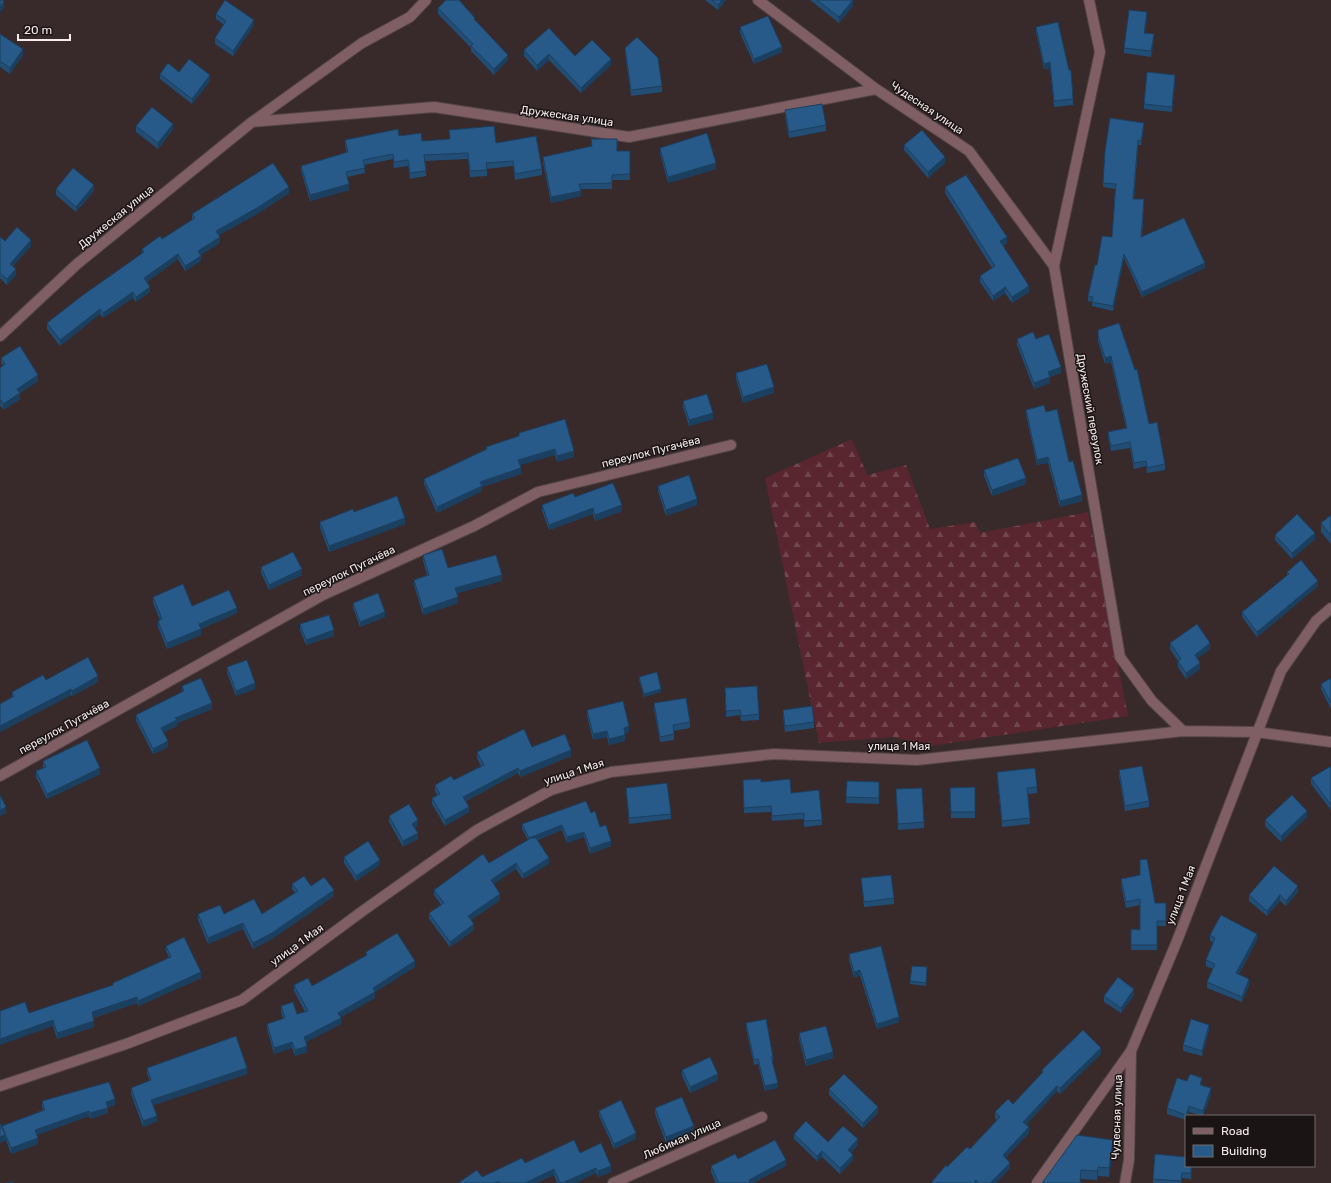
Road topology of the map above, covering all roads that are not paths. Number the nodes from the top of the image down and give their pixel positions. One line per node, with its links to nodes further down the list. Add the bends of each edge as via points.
1 (426, 0): 5 (street, Дружеская улица, via 410,17 362,43)
2 (758, 0): 4 (street, Чудесная улица)
3 (1089, 0): 6 (street, Дружеский переулок, via 1100,52)
4 (876, 89): 5 (street, Дружеская улица, via 628,137 434,107); 6 (street, Чудесная улица, via 969,151)
5 (252, 122): 7 (street, Дружеская улица, via 77,264)
6 (1054, 266): 10 (street, Дружеский переулок, via 1120,657 1152,701)
7 (0, 336)
8 (731, 445): 13 (street, переулок Пугачёва, via 538,492 474,526 323,595)
9 (1331, 608): 11 (street, улица 1 Мая, via 1316,621 1280,671)
10 (1183, 731): 11 (street); 15 (street, улица 1 Мая, via 917,760 774,754 611,772 551,790 477,830 242,1000 126,1044)
11 (1256, 732): 12 (street); 14 (street, улица 1 Мая, via 1177,941)
12 (1331, 742)
13 (0, 776)
14 (1131, 1051): 18 (street, улица 1 Мая); 19 (street, Чудесная улица, via 1129,1160)
15 (0, 1086)
16 (762, 1117): 17 (street, Любимая улица)
17 (613, 1183)
18 (1036, 1183)
19 (1125, 1183)

